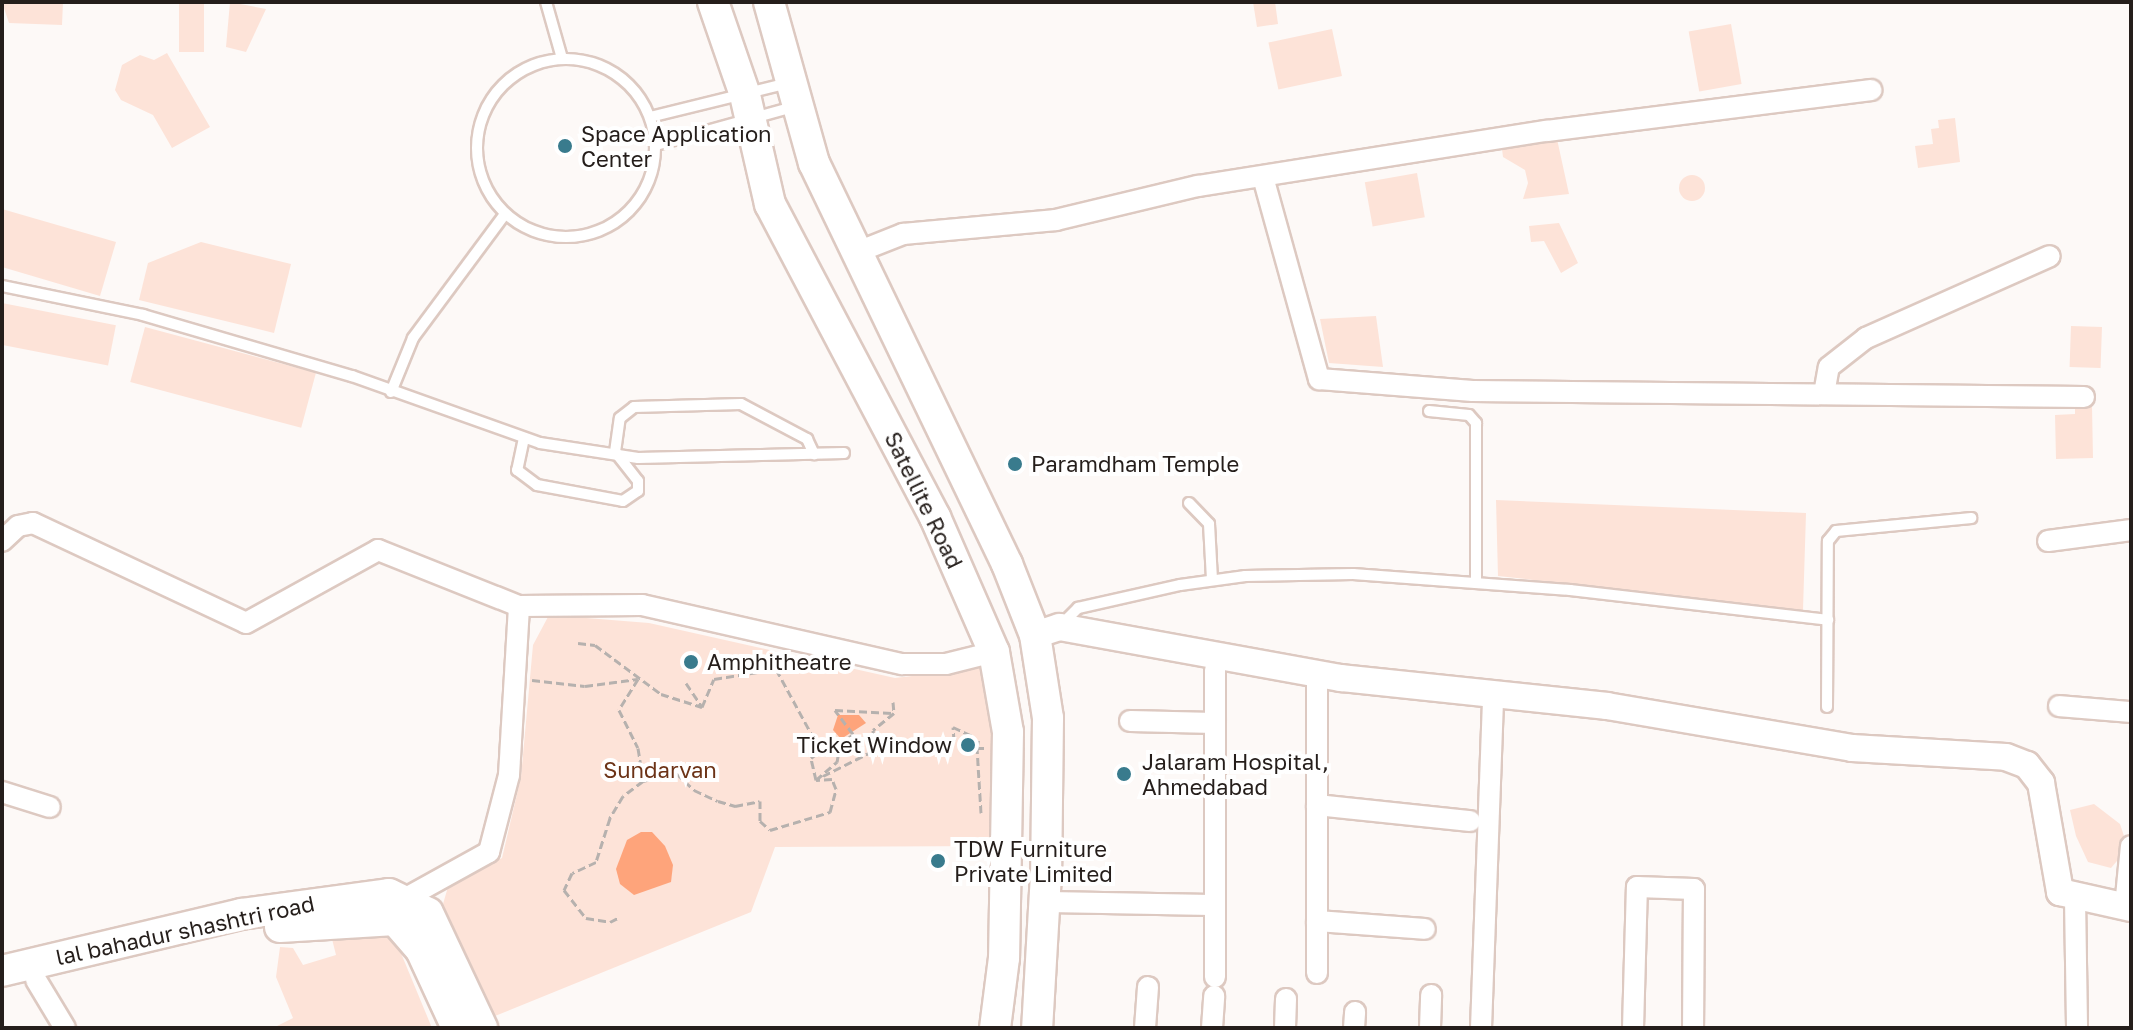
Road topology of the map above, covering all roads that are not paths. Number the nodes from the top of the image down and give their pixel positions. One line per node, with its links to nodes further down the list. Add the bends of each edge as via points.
1 (546, 2): 4 (lane)
2 (713, 2): 7 (main road, Satellite Road)
3 (769, 2): 6 (main road, Satellite Road)
4 (562, 58): 8 (lane, via 590,61 616,73 637,92); 11 (lane, via 532,64 507,79 488,103 477,131 477,161 486,190)
5 (1871, 90): 10 (street, via 1547,131)
6 (797, 93): 7 (lane); 7 (lane); 12 (main road, Satellite Road, via 814,163)
7 (748, 107): 8 (lane); 9 (lane); 33 (main road, Satellite Road, via 770,204 935,517)
8 (650, 117): 9 (lane)
9 (656, 145): 11 (lane, via 652,175 639,202 617,223 589,235 559,238 530,231)
10 (1263, 177): 12 (street, via 1056,220 903,234); 16 (street, via 1319,379 1473,391)
11 (505, 214): 15 (lane, via 413,338)
12 (855, 253): 32 (main road, Satellite Road, via 1007,564)
13 (2050, 256): 16 (street, via 1866,338 1829,367)
14 (2, 286): 15 (lane, via 143,315)
15 (391, 392): 19 (lane)
16 (1824, 394): 17 (street)
17 (2084, 397)
18 (1429, 411): 29 (lane, via 1469,415 1476,423)
19 (524, 438): 20 (lane); 20 (lane, via 517,470 537,485 623,501 638,491 638,481)
20 (615, 452): 22 (lane, via 638,458); 22 (lane, via 620,418 634,407 741,404 807,439)
21 (844, 453): 22 (lane)
22 (814, 454)
23 (1189, 503): 28 (lane, via 1209,524)
24 (1971, 518): 31 (lane, via 1836,531 1828,541)
25 (2131, 530): 27 (street)
26 (2, 541): 30 (street, via 18,526 33,523 246,623 378,550)
27 (2048, 541)
28 (1212, 580): 29 (lane, via 1353,574); 32 (lane, via 1078,608)
29 (1476, 583): 31 (lane)
30 (519, 606): 33 (street, via 642,605 902,664 946,664); 50 (street, via 509,775 489,852)
31 (1828, 620): 38 (lane)
32 (1047, 631): 35 (street); 48 (main road, Satellite Road)
33 (994, 652): 64 (main road, Satellite Road, via 1008,732 1004,958)
34 (1215, 670): 41 (street)
35 (1317, 674): 36 (street); 43 (street)
36 (1493, 693): 47 (street, via 1607,706 1852,748 2006,757 2027,765 2041,783 2060,892); 70 (street)
37 (2059, 706): 39 (street)
38 (1827, 707)
39 (2131, 712)
40 (1130, 721): 41 (street)
41 (1215, 723): 49 (street)
42 (2, 792): 44 (street)
43 (1317, 805): 45 (street); 52 (street)
44 (50, 807)
45 (1470, 821)
46 (2131, 846): 51 (street)
47 (2075, 898): 51 (street); 73 (street)
48 (1045, 902): 49 (street); 65 (main road, Satellite Road)
49 (1215, 905): 67 (street)
50 (400, 909): 54 (main road, lal bahadur shashtri road, via 367,894 241,914); 56 (main road, via 179,944); 62 (main road); 63 (main road, via 428,913)
51 (2129, 912)
52 (1317, 921): 53 (street); 55 (street)
53 (1425, 929)
54 (2, 971)
55 (1317, 973)
56 (36, 980): 58 (main road); 61 (street)
57 (1148, 987): 66 (street)
58 (2, 989)
59 (1431, 995): 69 (street)
60 (1286, 999): 68 (street)
61 (65, 1028)
62 (457, 1028)
63 (482, 1028)
64 (995, 1028)
65 (1037, 1028)
66 (1145, 1028)
67 (1212, 1028)
68 (1285, 1028)
69 (1430, 1028)
70 (1481, 1028)
71 (1633, 1028): 72 (street, via 1637,887 1694,889)
72 (1693, 1028)
73 (2077, 1028)

